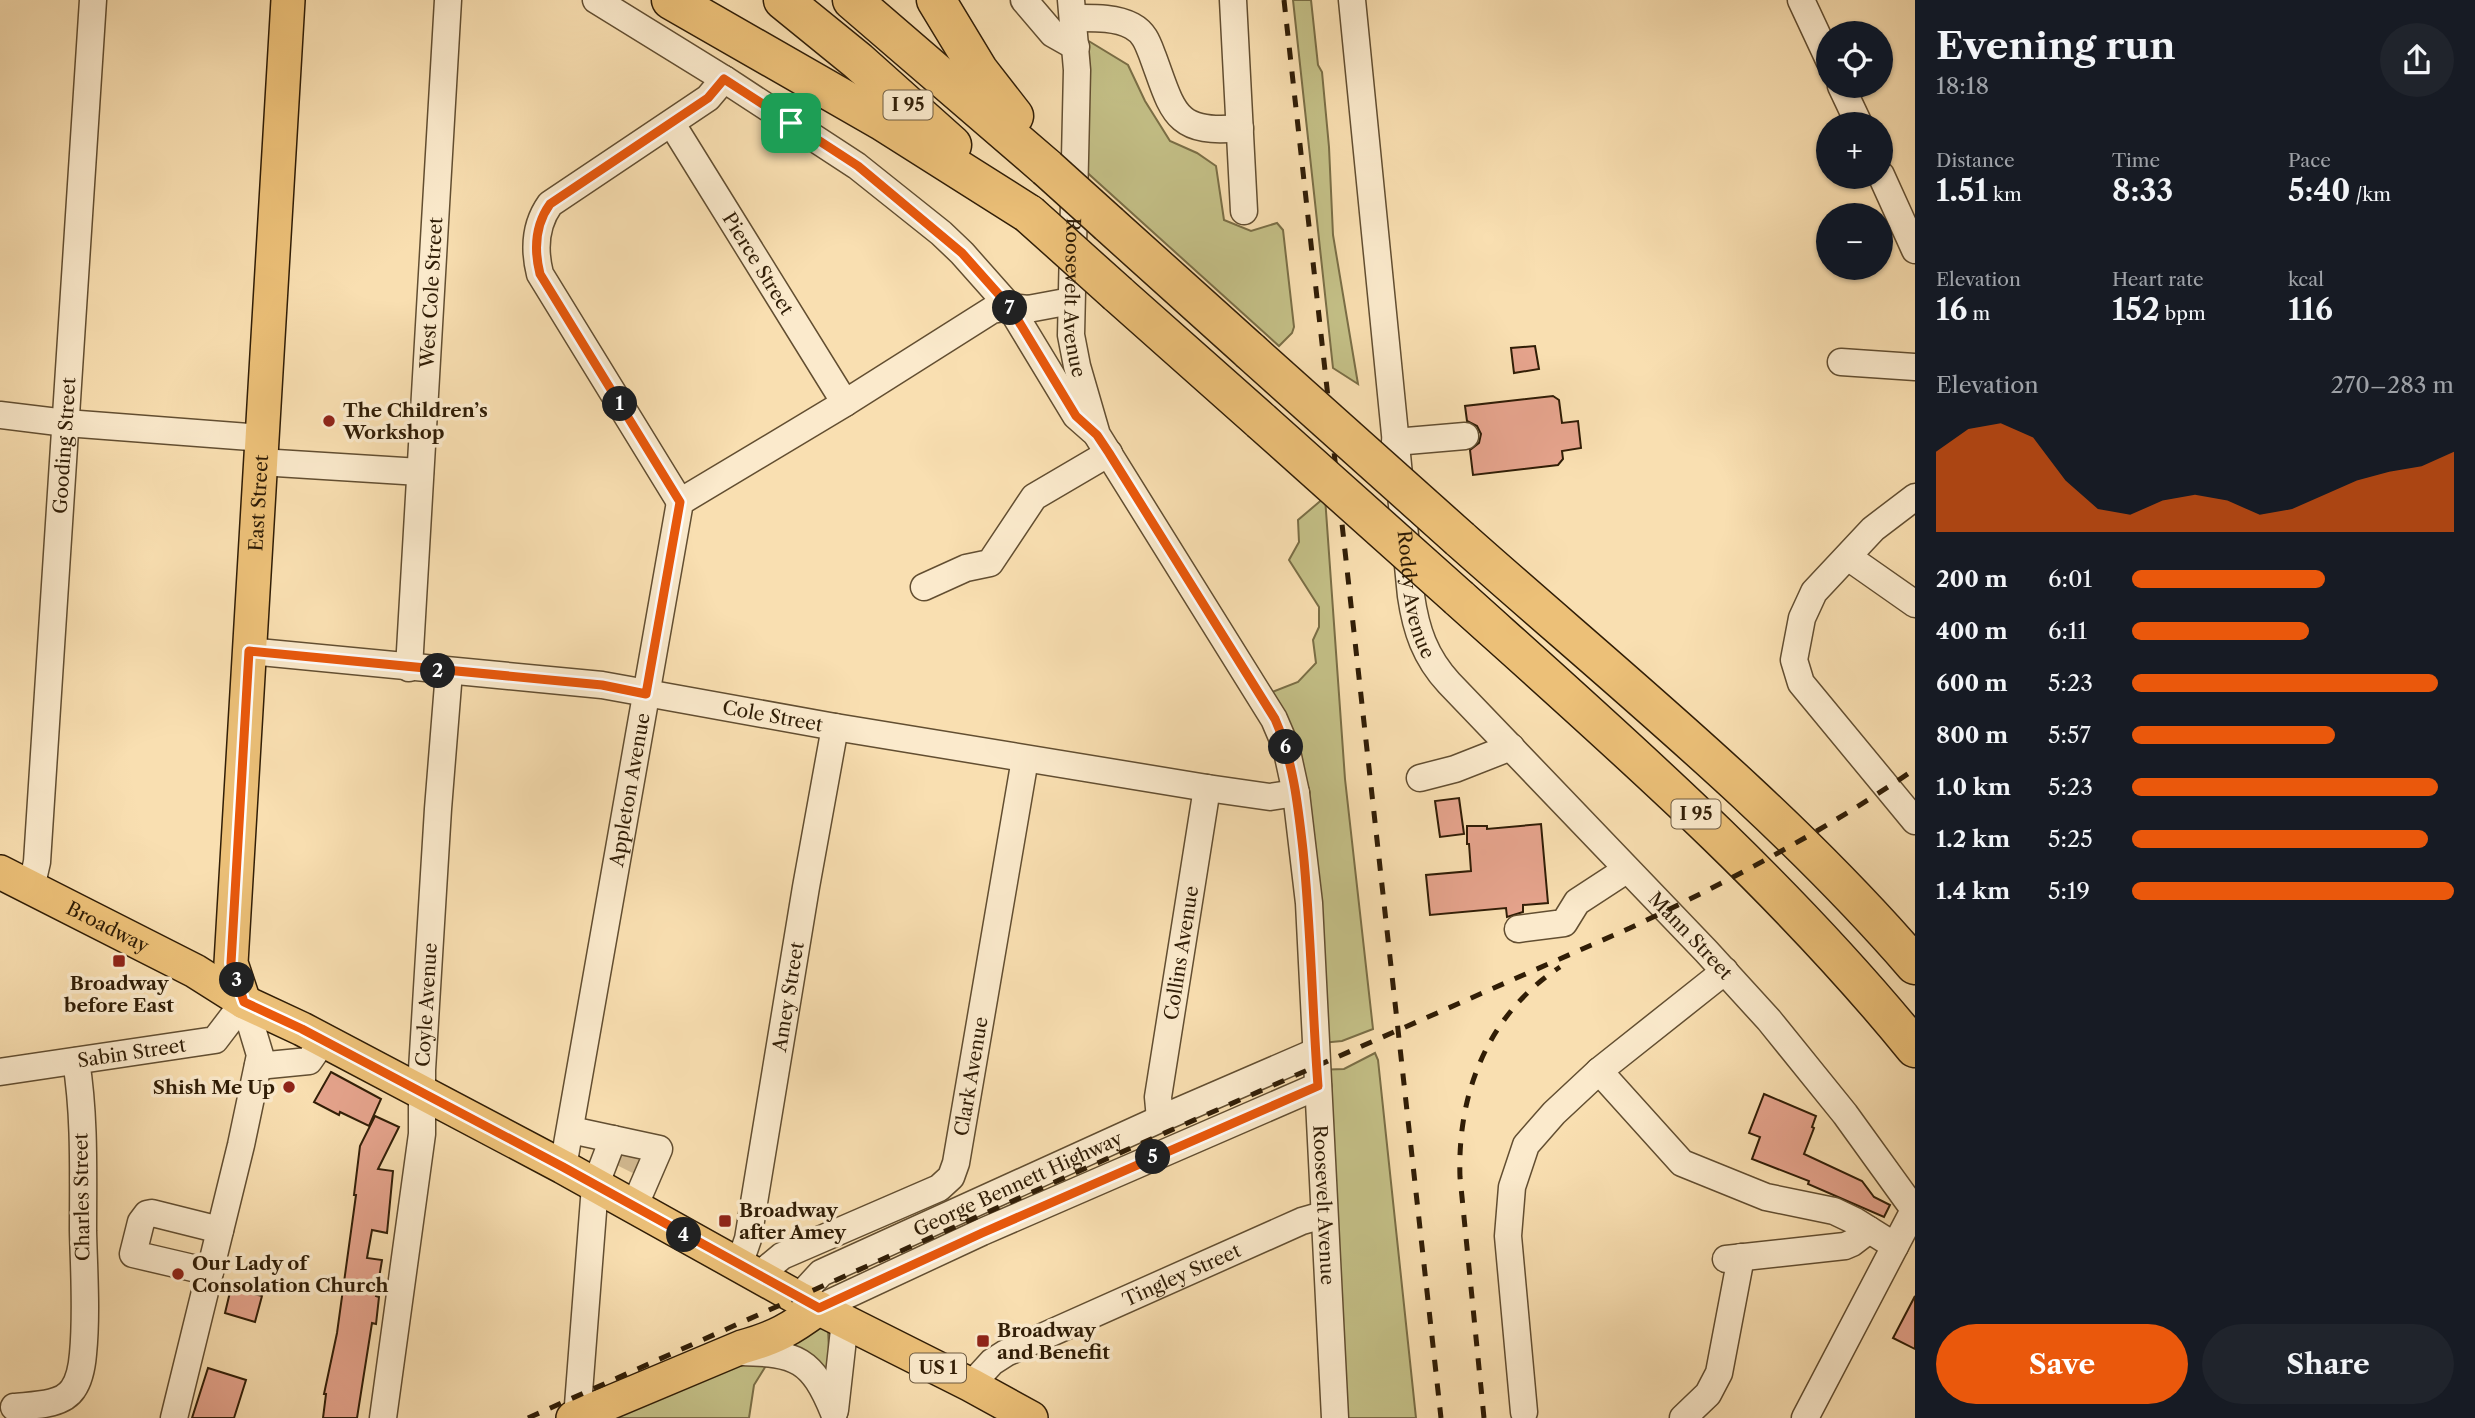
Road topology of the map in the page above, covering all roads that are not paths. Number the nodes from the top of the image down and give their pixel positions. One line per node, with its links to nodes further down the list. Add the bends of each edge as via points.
1 (93, 0): 30 (street, Gooding Street)
2 (288, 0): 34 (main road, East Street)
3 (448, 0): 35 (street, West Cole Street)
4 (596, 0): 16 (street)
5 (671, 0): 22 (highway, via 882,121)
6 (783, 0): 22 (highway, I 95, via 882,81)
7 (852, 0): 19 (highway, I 95)
8 (936, 0): 19 (highway)
9 (1024, 0): 15 (street, via 1053,34)
10 (1233, 0): 18 (street)
11 (1352, 0): 32 (street, Roddy Avenue)
12 (1801, 0): 14 (street)
13 (1072, 9): 15 (street, Roosevelt Avenue); 18 (street, via 1134,27 1147,41 1180,116 1197,128)
14 (1816, 32)
15 (1076, 47): 24 (street, Roosevelt Avenue)
16 (724, 79): 17 (street, via 708,98); 25 (street, via 858,166 962,253)
17 (672, 124): 28 (street, Pierce Street); 37 (street, via 550,204 541,216 536,259 540,274)
18 (1240, 128): 21 (street)
19 (1047, 168): 56 (highway, I 95, bridge, via 1768,814)
20 (1888, 189): 23 (street)
21 (1244, 211)
22 (1029, 214): 60 (highway, I 95, bridge, via 1634,755 1822,941)
23 (1915, 250)
24 (1071, 301): 25 (street, via 1028,309); 33 (street, Roosevelt Avenue, via 1077,366)
25 (1010, 307): 28 (street, via 992,310); 33 (street, via 1076,416)
26 (1841, 362): 27 (street)
27 (1915, 367)
28 (845, 403): 37 (street)
29 (0, 415): 30 (street)
30 (66, 423): 34 (street); 54 (street, Gooding Street, via 37,862)
31 (1465, 436): 32 (street)
32 (1395, 442): 46 (street, Roddy Avenue, via 1411,596 1420,638 1441,675)
33 (1103, 444): 39 (street, via 1034,496 990,563 966,568); 50 (street, Roosevelt Avenue, via 1267,705 1286,747)
34 (261, 450): 35 (street); 41 (main road, East Street)
35 (420, 472): 42 (street, West Cole Street)
36 (1915, 497): 38 (street, via 1873,529)
37 (680, 502): 44 (street, Appleton Avenue)
38 (1848, 557): 40 (street); 51 (street, via 1814,592 1802,618 1794,660 1801,683)
39 (924, 587)
40 (1915, 604)
41 (249, 651): 42 (street, Cole Street); 58 (main road, East Street, via 231,963)
42 (409, 668): 43 (street, Cole Street)
43 (449, 672): 44 (street, Cole Street, via 602,685); 67 (street, Coyle Avenue)
44 (646, 694): 45 (street, Cole Street); 69 (street, Appleton Avenue)
45 (835, 727): 47 (street, Cole Street); 78 (street, Amey Street, via 748,1239)
46 (1511, 747): 48 (street); 52 (street, Mann Street)
47 (1025, 759): 49 (street, Cole Street); 78 (street, Clark Avenue, via 951,1177 939,1188)
48 (1420, 778)
49 (1207, 788): 50 (street, Cole Street, via 1270,797); 68 (street, Collins Avenue, via 1158,1097)
50 (1296, 793): 61 (street, Roosevelt Avenue, via 1309,903)
51 (1915, 821)
52 (1626, 870): 55 (street, via 1577,902 1564,923); 57 (street, Mann Street)
53 (0, 872): 54 (main road, Broadway / US 1)
54 (31, 888): 58 (main road, Broadway / US 1, via 195,971)
55 (1518, 929)
56 (1915, 965)
57 (1725, 971): 64 (street); 73 (street, Mann Street, via 1825,1089)
58 (244, 1002): 59 (main road, Broadway / US 1); 62 (street, Sabin Street, via 215,1040); 63 (street, via 260,1055)
59 (323, 1041): 63 (street, via 309,1061); 67 (main road, Broadway / US 1)
60 (1915, 1048)
61 (1315, 1052): 66 (street, Roosevelt Avenue); 68 (street, George Bennett Highway)
62 (76, 1061): 65 (street, Sabin Street); 83 (street, Charles Street, via 84,1333 81,1367 72,1392 51,1402)
63 (258, 1066): 75 (street)
64 (1599, 1071): 76 (street, via 1682,1163 1776,1200 1835,1211); 84 (street, via 1526,1145 1512,1187 1508,1259)
65 (0, 1072)
66 (1318, 1086): 74 (street, Roosevelt Avenue); 80 (street, George Bennett Highway)
67 (421, 1093): 71 (main road, Broadway / US 1); 87 (street, Coyle Avenue, via 422,1134)
68 (1160, 1119): 80 (street, George Bennett Highway, via 821,1273)
69 (571, 1130): 70 (street); 71 (street, Appleton Avenue)
70 (624, 1162): 71 (main road, Broadway / US 1); 72 (main road, Broadway / US 1); 72 (street); 88 (street)
71 (563, 1167)
72 (634, 1207): 78 (main road, Broadway / US 1)
73 (1915, 1210): 77 (street)
74 (1323, 1215): 82 (street, Tingley Street, via 1006,1353); 90 (street, Roosevelt Avenue)
75 (220, 1230): 79 (street); 79 (street, via 147,1214 133,1254)
76 (1869, 1230): 77 (street); 91 (street, via 1845,1246 1733,1258 1719,1373 1708,1394)
77 (1895, 1246): 92 (street)
78 (749, 1270): 80 (main road, Broadway / US 1)
79 (210, 1272): 86 (street)
80 (821, 1309): 81 (main road, George Bennett Highway, via 759,1327); 82 (main road, Broadway / US 1); 85 (street)
81 (736, 1350): 85 (street, via 789,1356 806,1365 824,1388); 88 (main road, George Bennett Highway)
82 (971, 1385): 89 (main road, Broadway / US 1)
83 (14, 1407)
84 (1524, 1412)
85 (834, 1416)
86 (174, 1418)
87 (383, 1418)
88 (576, 1418)
89 (1031, 1418)
90 (1335, 1418)
91 (1683, 1418)
92 (1805, 1418)

